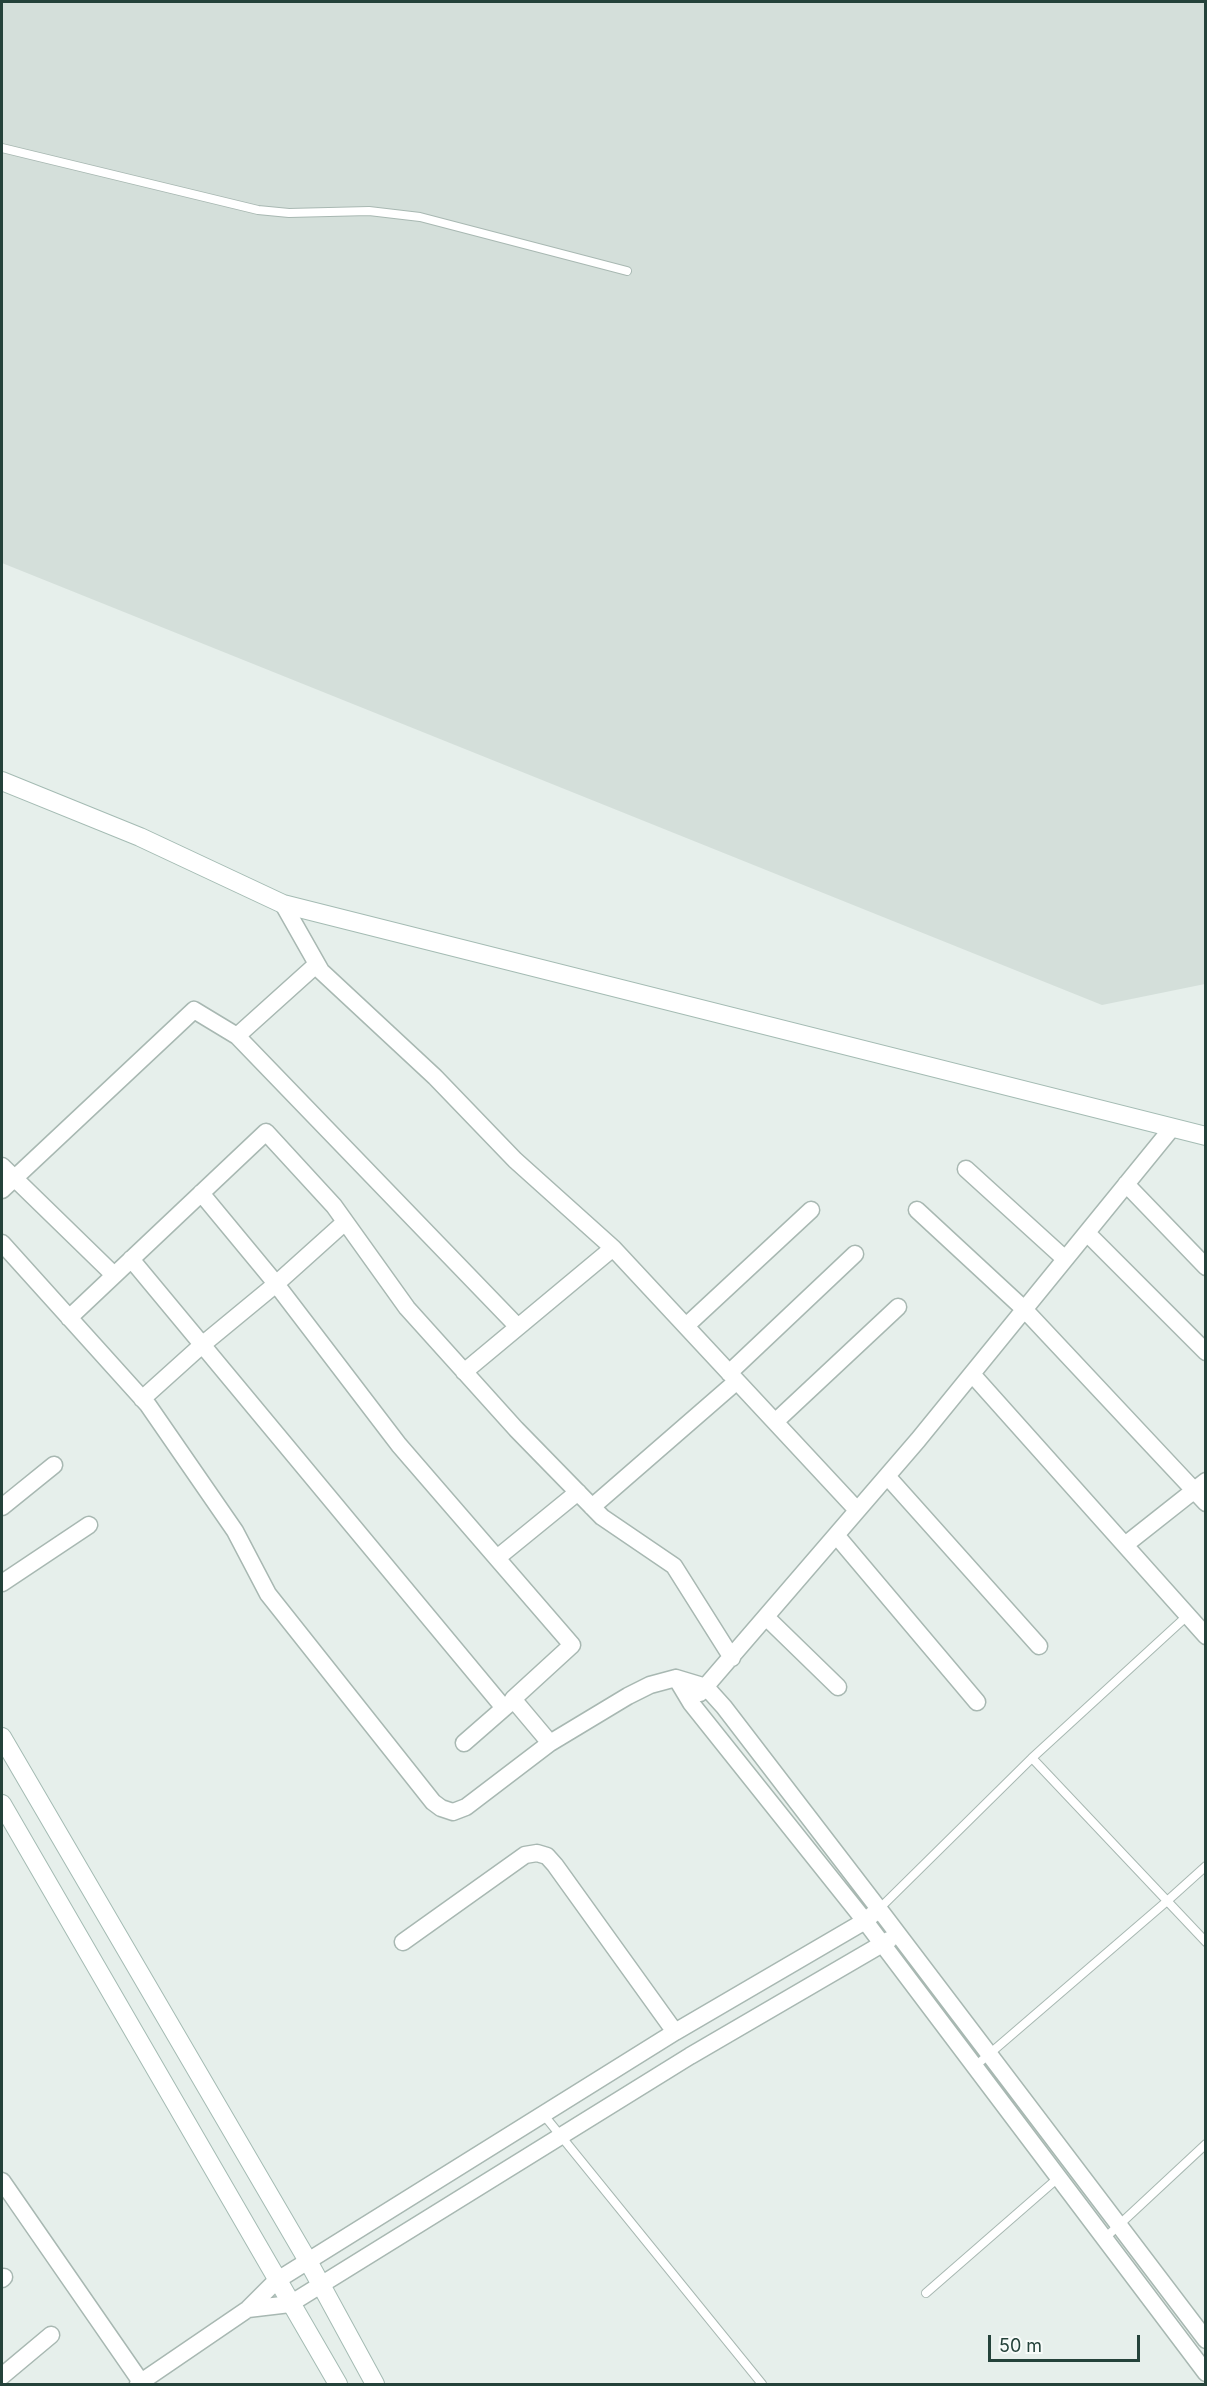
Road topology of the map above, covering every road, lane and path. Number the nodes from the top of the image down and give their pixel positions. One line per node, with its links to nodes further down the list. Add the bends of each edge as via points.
1 (2, 148): 2 (lane, via 258,210 369,211 420,217)
2 (627, 271)
3 (2, 781): 4 (main road, via 140,837)
4 (283, 904): 5 (street); 7 (main road)
5 (317, 964): 6 (street); 20 (street, via 515,1160)
6 (237, 1036): 11 (street, via 194,1010); 31 (street)
7 (1172, 1128): 8 (main road); 12 (street)
8 (1206, 1136)
9 (2, 1166): 11 (street)
10 (966, 1169): 23 (street)
11 (14, 1178): 13 (street); 25 (street)
12 (1126, 1184): 18 (street); 24 (street)
13 (2, 1190)
14 (201, 1193): 17 (street, via 267,1132); 22 (street); 26 (street)
15 (811, 1210): 30 (street)
16 (917, 1210): 28 (street)
17 (345, 1222): 26 (street); 34 (street, via 408,1308)
18 (1087, 1233): 23 (street); 33 (street)
19 (2, 1243): 29 (street)
20 (613, 1248): 30 (street); 31 (street)
21 (855, 1254): 36 (street)
22 (131, 1259): 25 (street); 32 (street)
23 (1065, 1259): 28 (street)
24 (1206, 1267)
25 (114, 1275): 29 (street)
26 (276, 1284): 32 (street); 50 (street, via 399,1445)
27 (898, 1307): 38 (street)
28 (1024, 1309): 35 (street); 41 (street)
29 (69, 1318): 37 (street)
30 (686, 1326): 36 (street)
31 (518, 1328): 34 (street)
32 (202, 1345): 37 (street); 62 (street)
33 (1206, 1352)
34 (464, 1372): 42 (street)
35 (972, 1374): 40 (street); 49 (street)
36 (733, 1377): 38 (street); 45 (street)
37 (142, 1399): 65 (street, via 235,1531 268,1594 433,1802 453,1812 466,1807)
38 (775, 1422): 46 (street)
39 (54, 1465): 44 (street)
40 (886, 1476): 46 (street); 55 (street)
41 (1199, 1485): 43 (street); 49 (street)
42 (578, 1492): 45 (street); 50 (street)
43 (1206, 1503)
44 (2, 1507)
45 (592, 1507): 56 (street, via 674,1566)
46 (857, 1510): 48 (street)
47 (89, 1525): 51 (street)
48 (836, 1535): 53 (street); 60 (street)
49 (1125, 1545): 52 (street)
50 (497, 1557): 62 (street, via 572,1645)
51 (2, 1583)
52 (1187, 1616): 54 (street); 66 (lane)
53 (766, 1617): 56 (street); 59 (street)
54 (1206, 1636)
55 (1039, 1646)
56 (732, 1659): 58 (street)
57 (676, 1678): 58 (street); 61 (street); 65 (street, via 628,1696)
58 (705, 1687): 61 (street); 70 (street)
59 (838, 1687)
60 (977, 1702)
61 (691, 1703): 71 (street)
62 (509, 1704): 64 (street); 65 (street)
63 (2, 1737): 86 (main road)
64 (464, 1743)
65 (550, 1743)
66 (1032, 1758): 69 (lane); 70 (lane)
67 (2, 1804): 87 (main road)
68 (1206, 1866): 69 (lane)
69 (1166, 1902): 74 (lane); 77 (lane)
70 (879, 1909): 71 (street); 72 (street)
71 (865, 1921): 75 (street); 76 (street)
72 (898, 1934): 75 (street); 77 (street)
73 (403, 1942): 76 (street, via 525,1855 547,1856)
74 (1206, 1942)
75 (882, 1945): 78 (street); 80 (street, via 690,2056)
76 (675, 2031): 79 (street)
77 (988, 2055): 78 (lane); 84 (street)
78 (973, 2068): 82 (street)
79 (543, 2114): 80 (lane); 86 (street)
80 (561, 2137): 88 (street); 99 (lane)
81 (1206, 2144): 84 (lane)
82 (1058, 2178): 85 (street); 89 (lane)
83 (2, 2181): 96 (street)
84 (1120, 2224): 85 (lane); 93 (street)
85 (1105, 2238): 94 (street)
86 (308, 2261): 87 (street); 88 (main road)
87 (276, 2281): 90 (main road); 91 (street)
88 (321, 2286): 90 (street); 98 (main road)
89 (926, 2293)
90 (290, 2304): 91 (street); 97 (main road)
91 (248, 2309): 96 (street)
92 (51, 2335): 95 (street)
93 (1206, 2340)
94 (1206, 2373)
95 (2, 2376)
96 (139, 2383)
97 (338, 2385)
98 (375, 2385)
99 (762, 2385)

